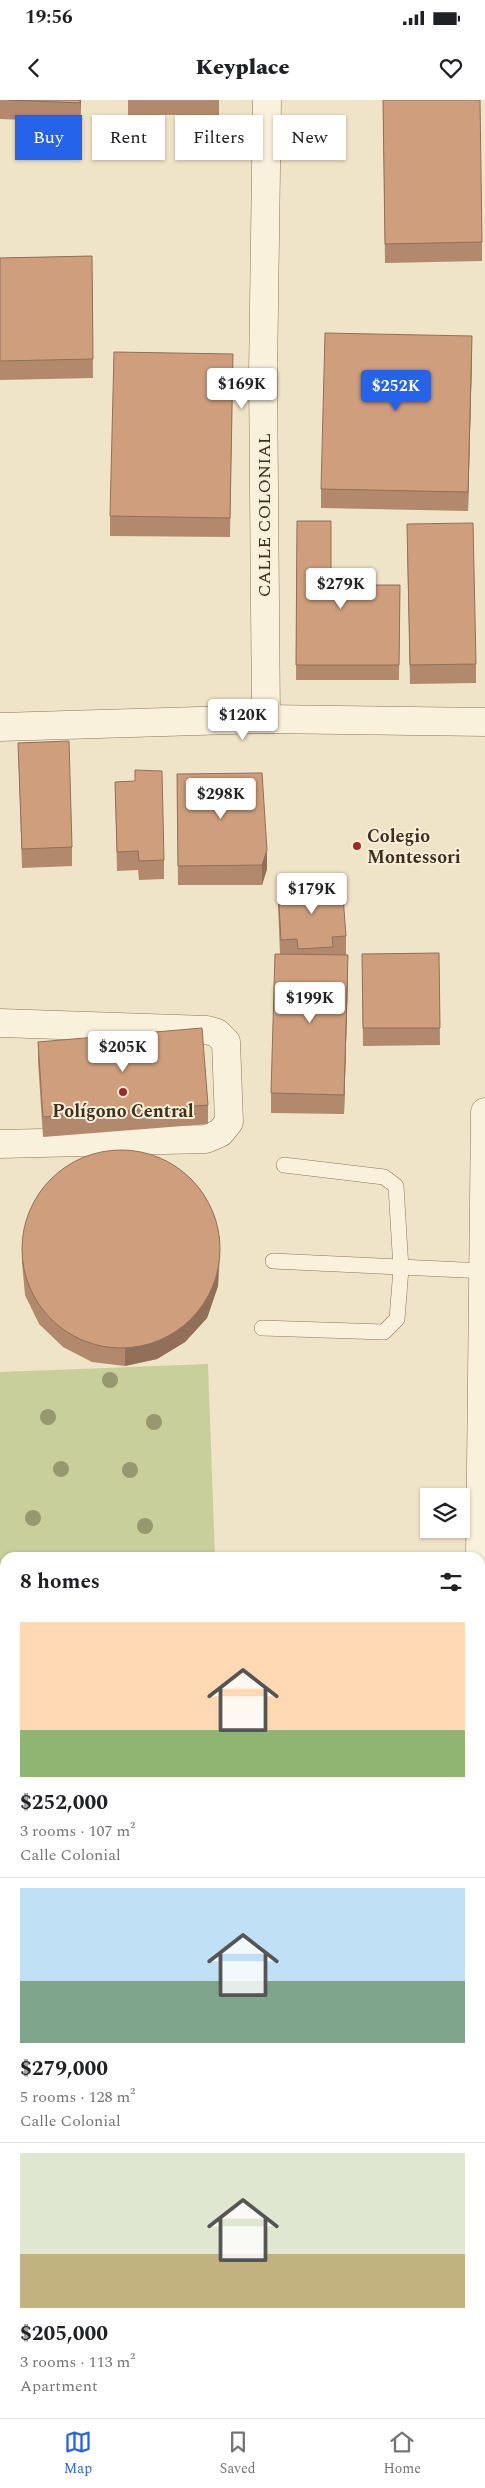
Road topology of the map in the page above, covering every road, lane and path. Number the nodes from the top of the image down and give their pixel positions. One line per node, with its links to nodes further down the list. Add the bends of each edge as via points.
1 (267, 100): 2 (street, CALLE COLONIAL, via 263,375)
2 (266, 720): 3 (street); 4 (street)
3 (485, 722)
4 (0, 727)
5 (0, 1023): 7 (street, via 207,1030 217,1033 226,1042 229,1122 220,1133 206,1139)
6 (485, 1112): 11 (street)
7 (0, 1144)
8 (284, 1165): 10 (lane, via 384,1177 396,1186)
9 (273, 1261): 10 (lane)
10 (401, 1269): 11 (lane); 12 (lane, via 396,1319 384,1332)
11 (485, 1271): 13 (street)
12 (262, 1328)
13 (480, 1552)

